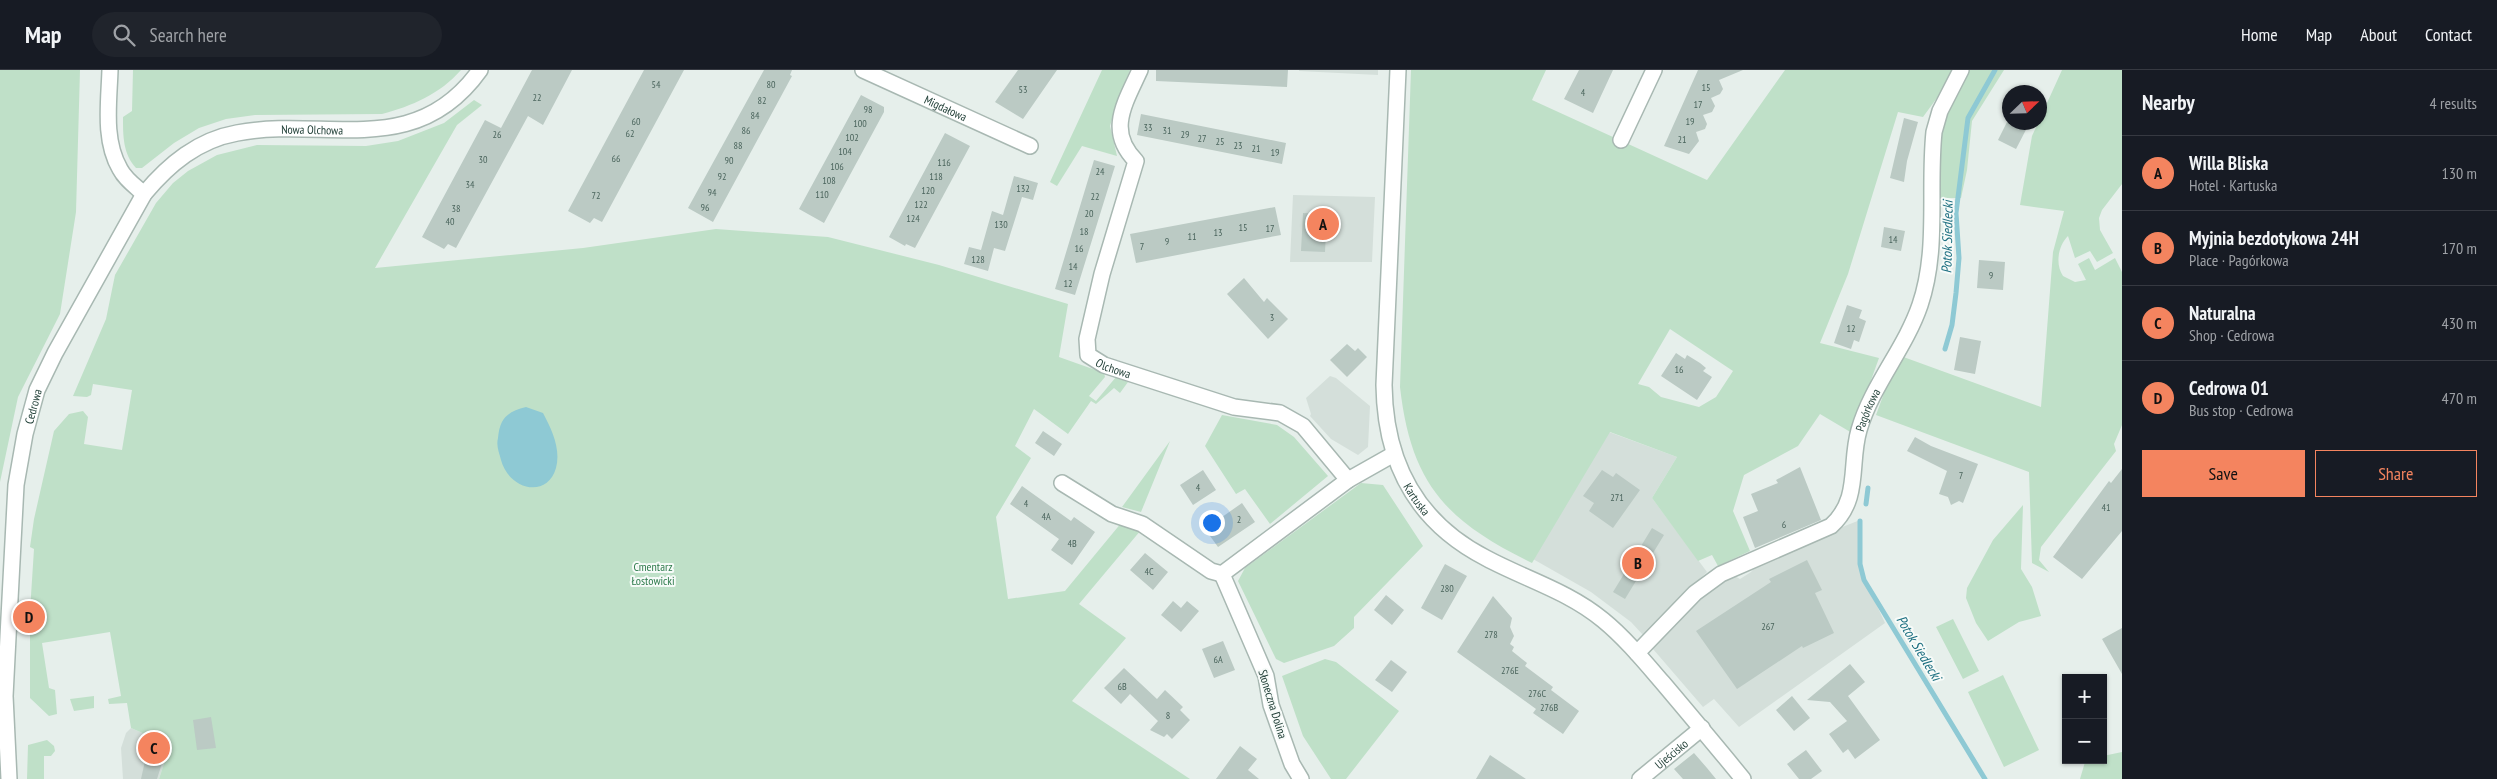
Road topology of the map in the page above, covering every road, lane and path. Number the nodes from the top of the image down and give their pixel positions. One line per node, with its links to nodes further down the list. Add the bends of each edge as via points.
1 (110, 70): 10 (street, via 109,138 112,153 126,178)
2 (480, 70): 10 (street, Nowa Olchowa, via 462,92 443,106 405,124 355,131 262,130 236,133 207,142 178,158)
3 (863, 70): 9 (street, Migdałowa)
4 (1140, 70): 12 (street, Olchowa, via 1119,125 1122,143 1136,161 1102,274 1087,340 1088,355 1104,365 1234,407 1280,413 1303,426)
5 (1398, 70): 11 (street, Kartuska, via 1384,385 1386,419)
6 (1654, 70): 8 (street)
7 (1961, 70): 15 (street, Pagórkowa, via 1940,111 1934,132 1930,265 1920,304 1904,343 1877,386 1858,432 1852,494 1831,526 1720,574 1695,593)
8 (1621, 140)
9 (1030, 146)
10 (144, 194): 17 (street, Cedrowa, via 55,353 38,390 25,434 16,485 7,647 5,696)
11 (1394, 454): 12 (street); 15 (street, Kartuska, via 1413,494 1444,530 1486,558 1588,608)
12 (1348, 480): 14 (street)
13 (1062, 483): 14 (street, via 1112,514 1142,524)
14 (1222, 574): 18 (street, Słoneczna Dolina, via 1266,676 1270,705 1292,764)
15 (1637, 653): 16 (street, Kartuska)
16 (1702, 728): 19 (street, Ujeścisko); 20 (street, Kartuska)
17 (9, 779)
18 (1301, 779)
19 (1640, 779)
20 (1743, 779)

